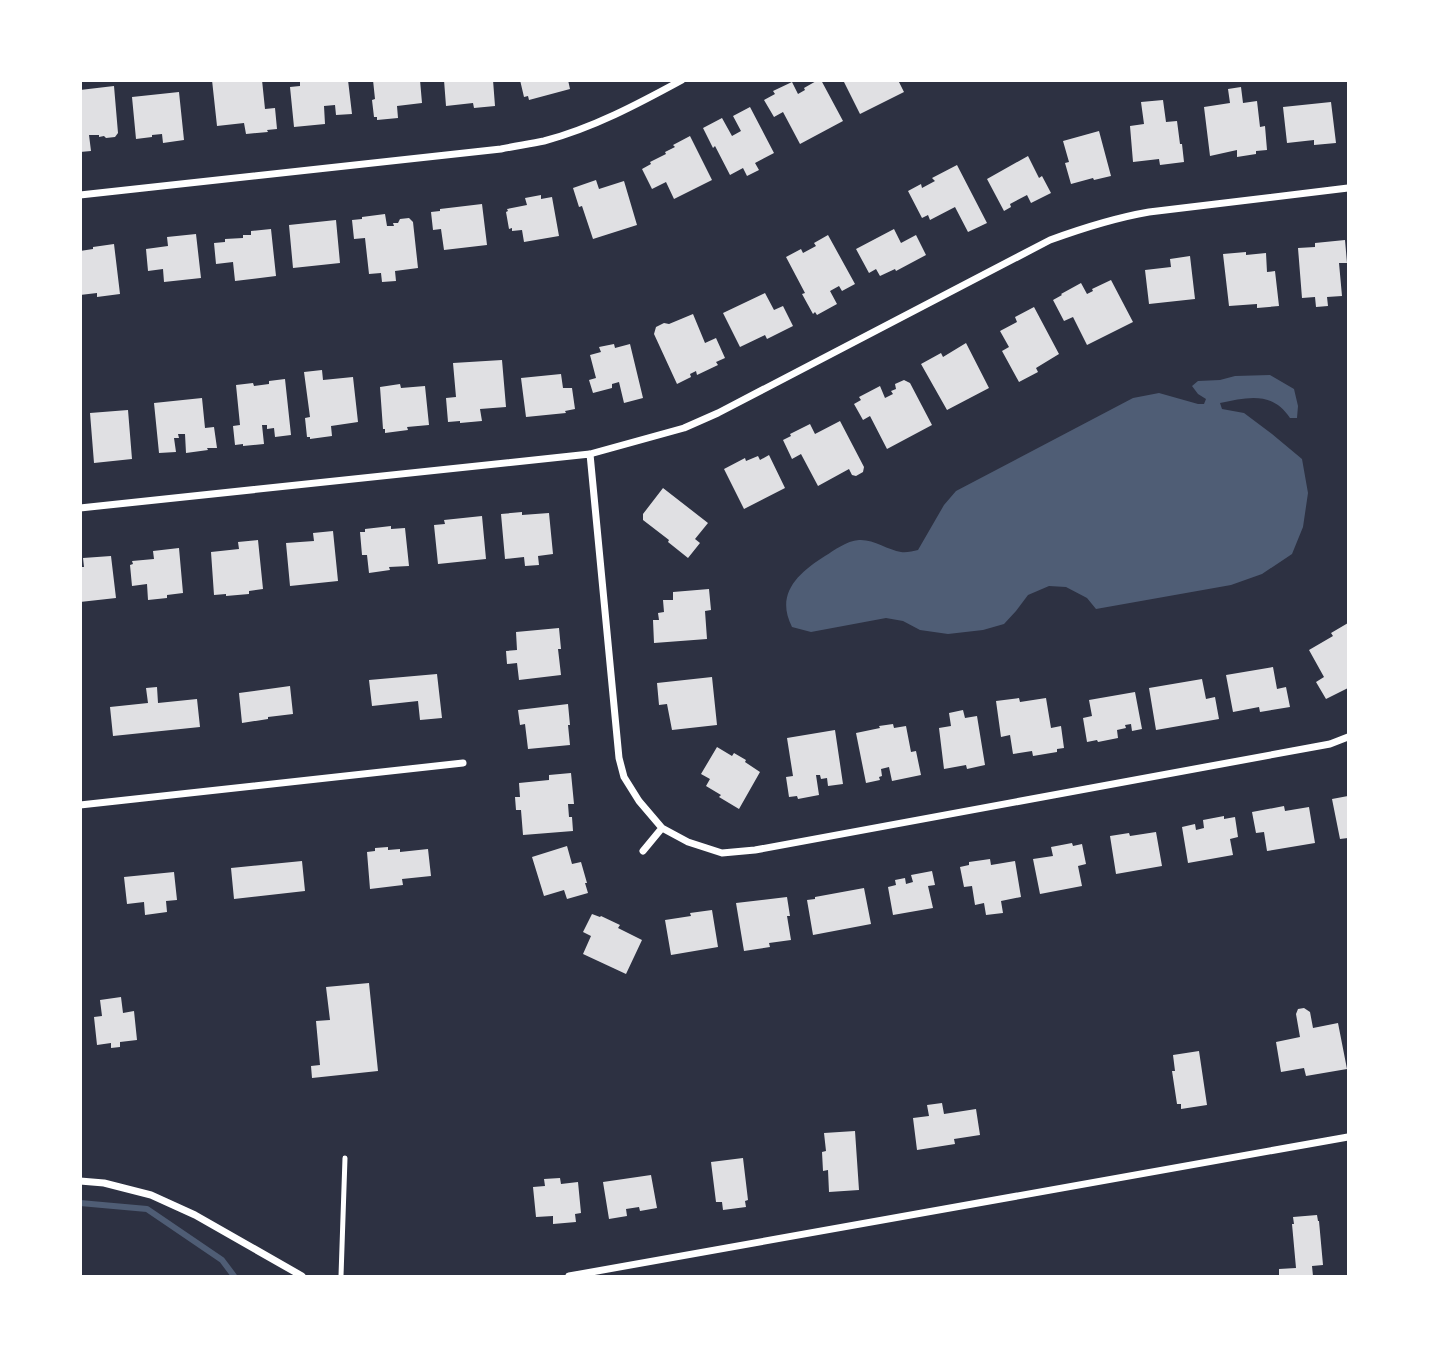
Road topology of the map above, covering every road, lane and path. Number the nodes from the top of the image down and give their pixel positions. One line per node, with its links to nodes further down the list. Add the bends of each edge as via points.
1 (682, 80): 3 (street, via 625,110 545,141)
2 (1349, 188): 4 (street, via 1120,216 1088,225 706,418)
3 (80, 195)
4 (590, 454): 5 (street); 9 (street, via 619,758 639,802)
5 (80, 508)
6 (1349, 737): 9 (street, via 755,850 722,853)
7 (464, 764): 8 (street)
8 (80, 805)
9 (662, 828): 10 (street)
10 (643, 851)
11 (1349, 1137): 16 (street)
12 (345, 1158): 15 (lane)
13 (80, 1181): 14 (street, via 151,1195 195,1214)
14 (302, 1276)
15 (341, 1276)
16 (569, 1276)

